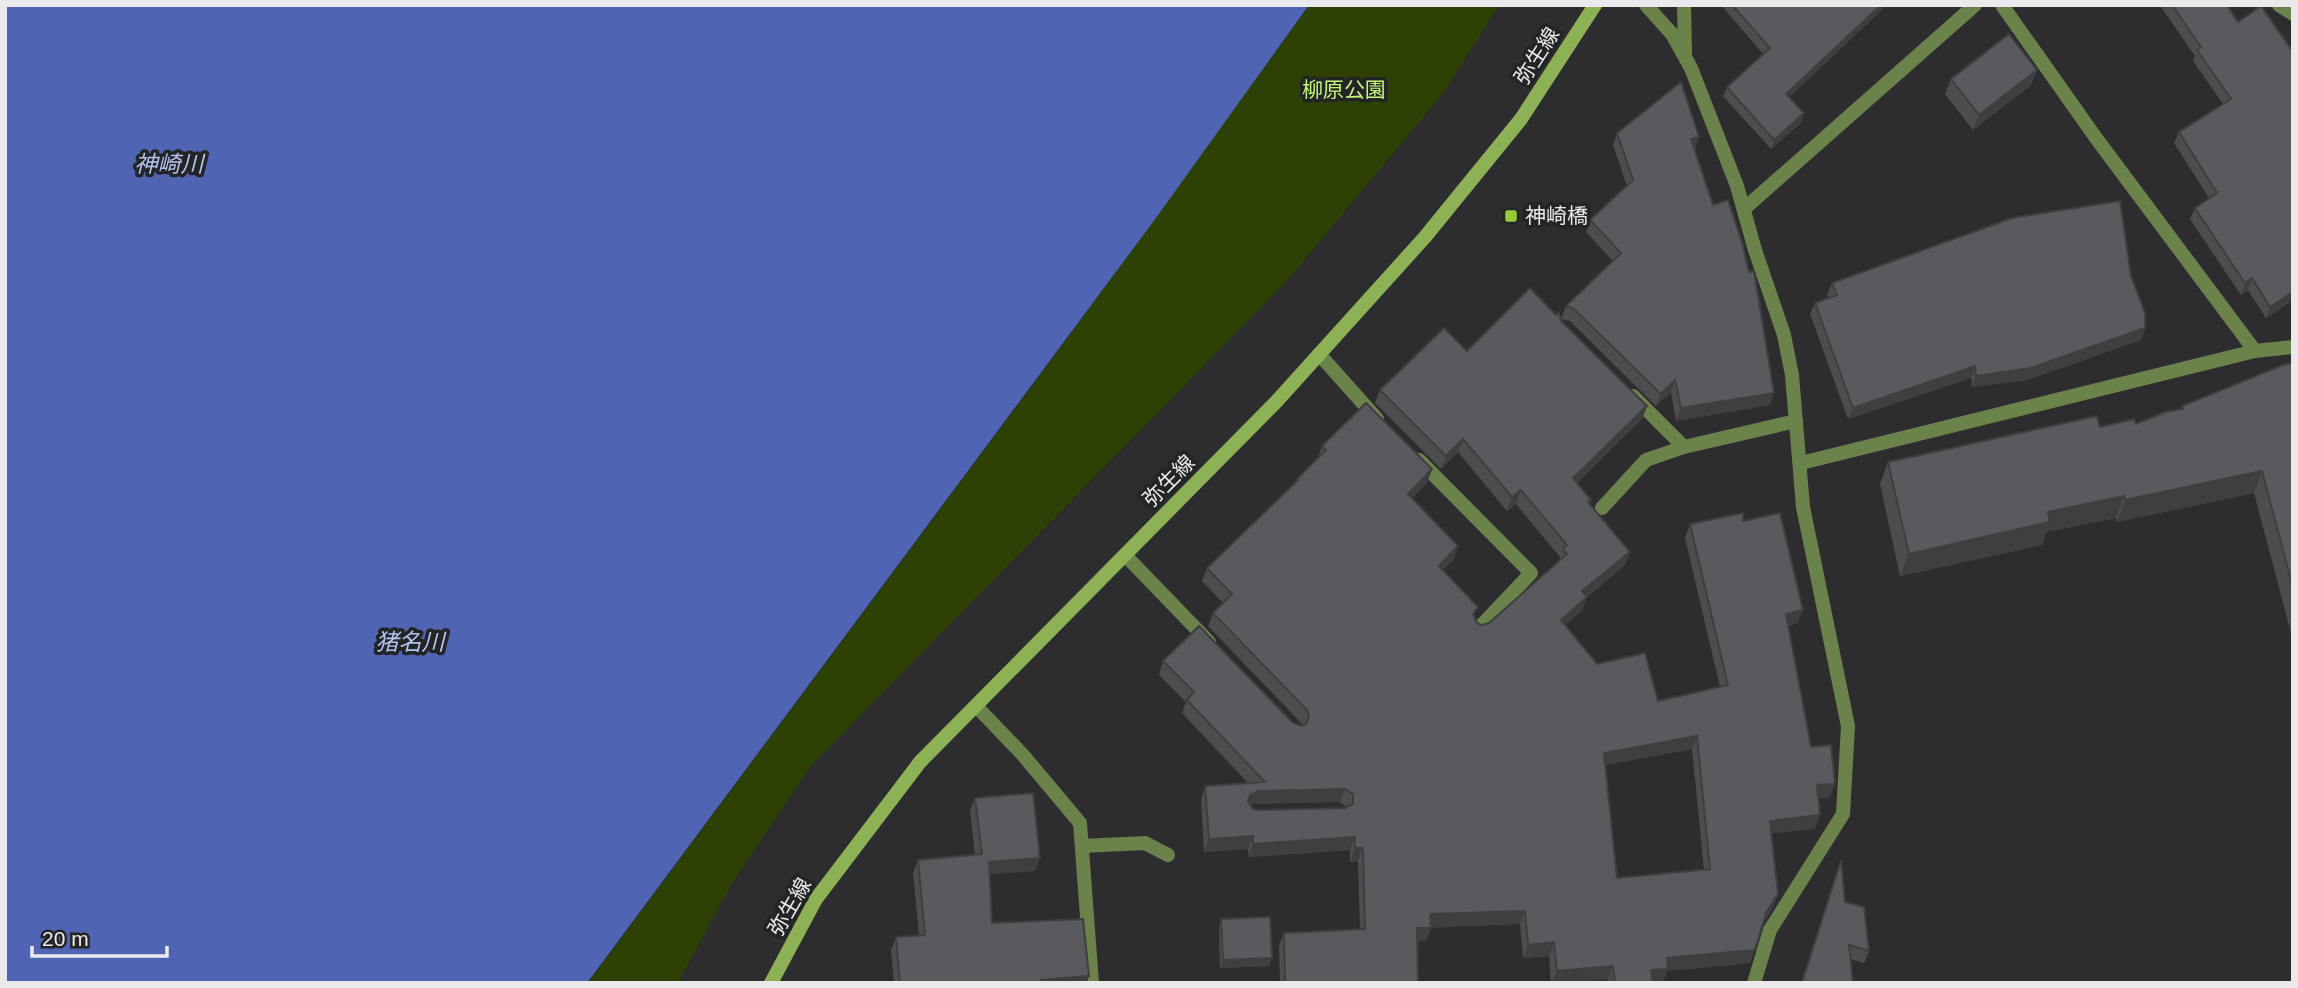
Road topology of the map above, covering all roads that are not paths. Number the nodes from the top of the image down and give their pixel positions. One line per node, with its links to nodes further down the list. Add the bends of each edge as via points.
1 (1595, 5): 12 (street, 弥生線, via 1521,119 1425,237)
2 (1646, 5): 8 (street)
3 (1684, 5): 8 (street)
4 (1975, 5): 9 (street)
5 (2003, 5): 11 (street)
6 (2279, 5): 7 (street)
7 (2293, 15)
8 (1685, 56): 9 (street)
9 (1744, 209): 14 (street, via 1787,349)
10 (2293, 347): 11 (street)
11 (2255, 351): 18 (street)
12 (1320, 354): 15 (street); 20 (street, 弥生線)
13 (1620, 384): 16 (street)
14 (1796, 421): 16 (street); 18 (street)
15 (1389, 431)
16 (1684, 447): 19 (street, via 1646,460)
17 (1408, 450): 21 (street, via 1531,573)
18 (1801, 463): 28 (street, via 1803,507 1848,726 1843,814 1770,930)
19 (1602, 508)
20 (1125, 555): 22 (street); 23 (street, 弥生線)
21 (1478, 629)
22 (1218, 651)
23 (976, 706): 24 (street, via 1080,823); 26 (street, 弥生線, via 920,762 816,899)
24 (1082, 846): 25 (street, via 1145,843); 27 (street)
25 (1168, 855)
26 (771, 983)
27 (1092, 983)
28 (1754, 983)

